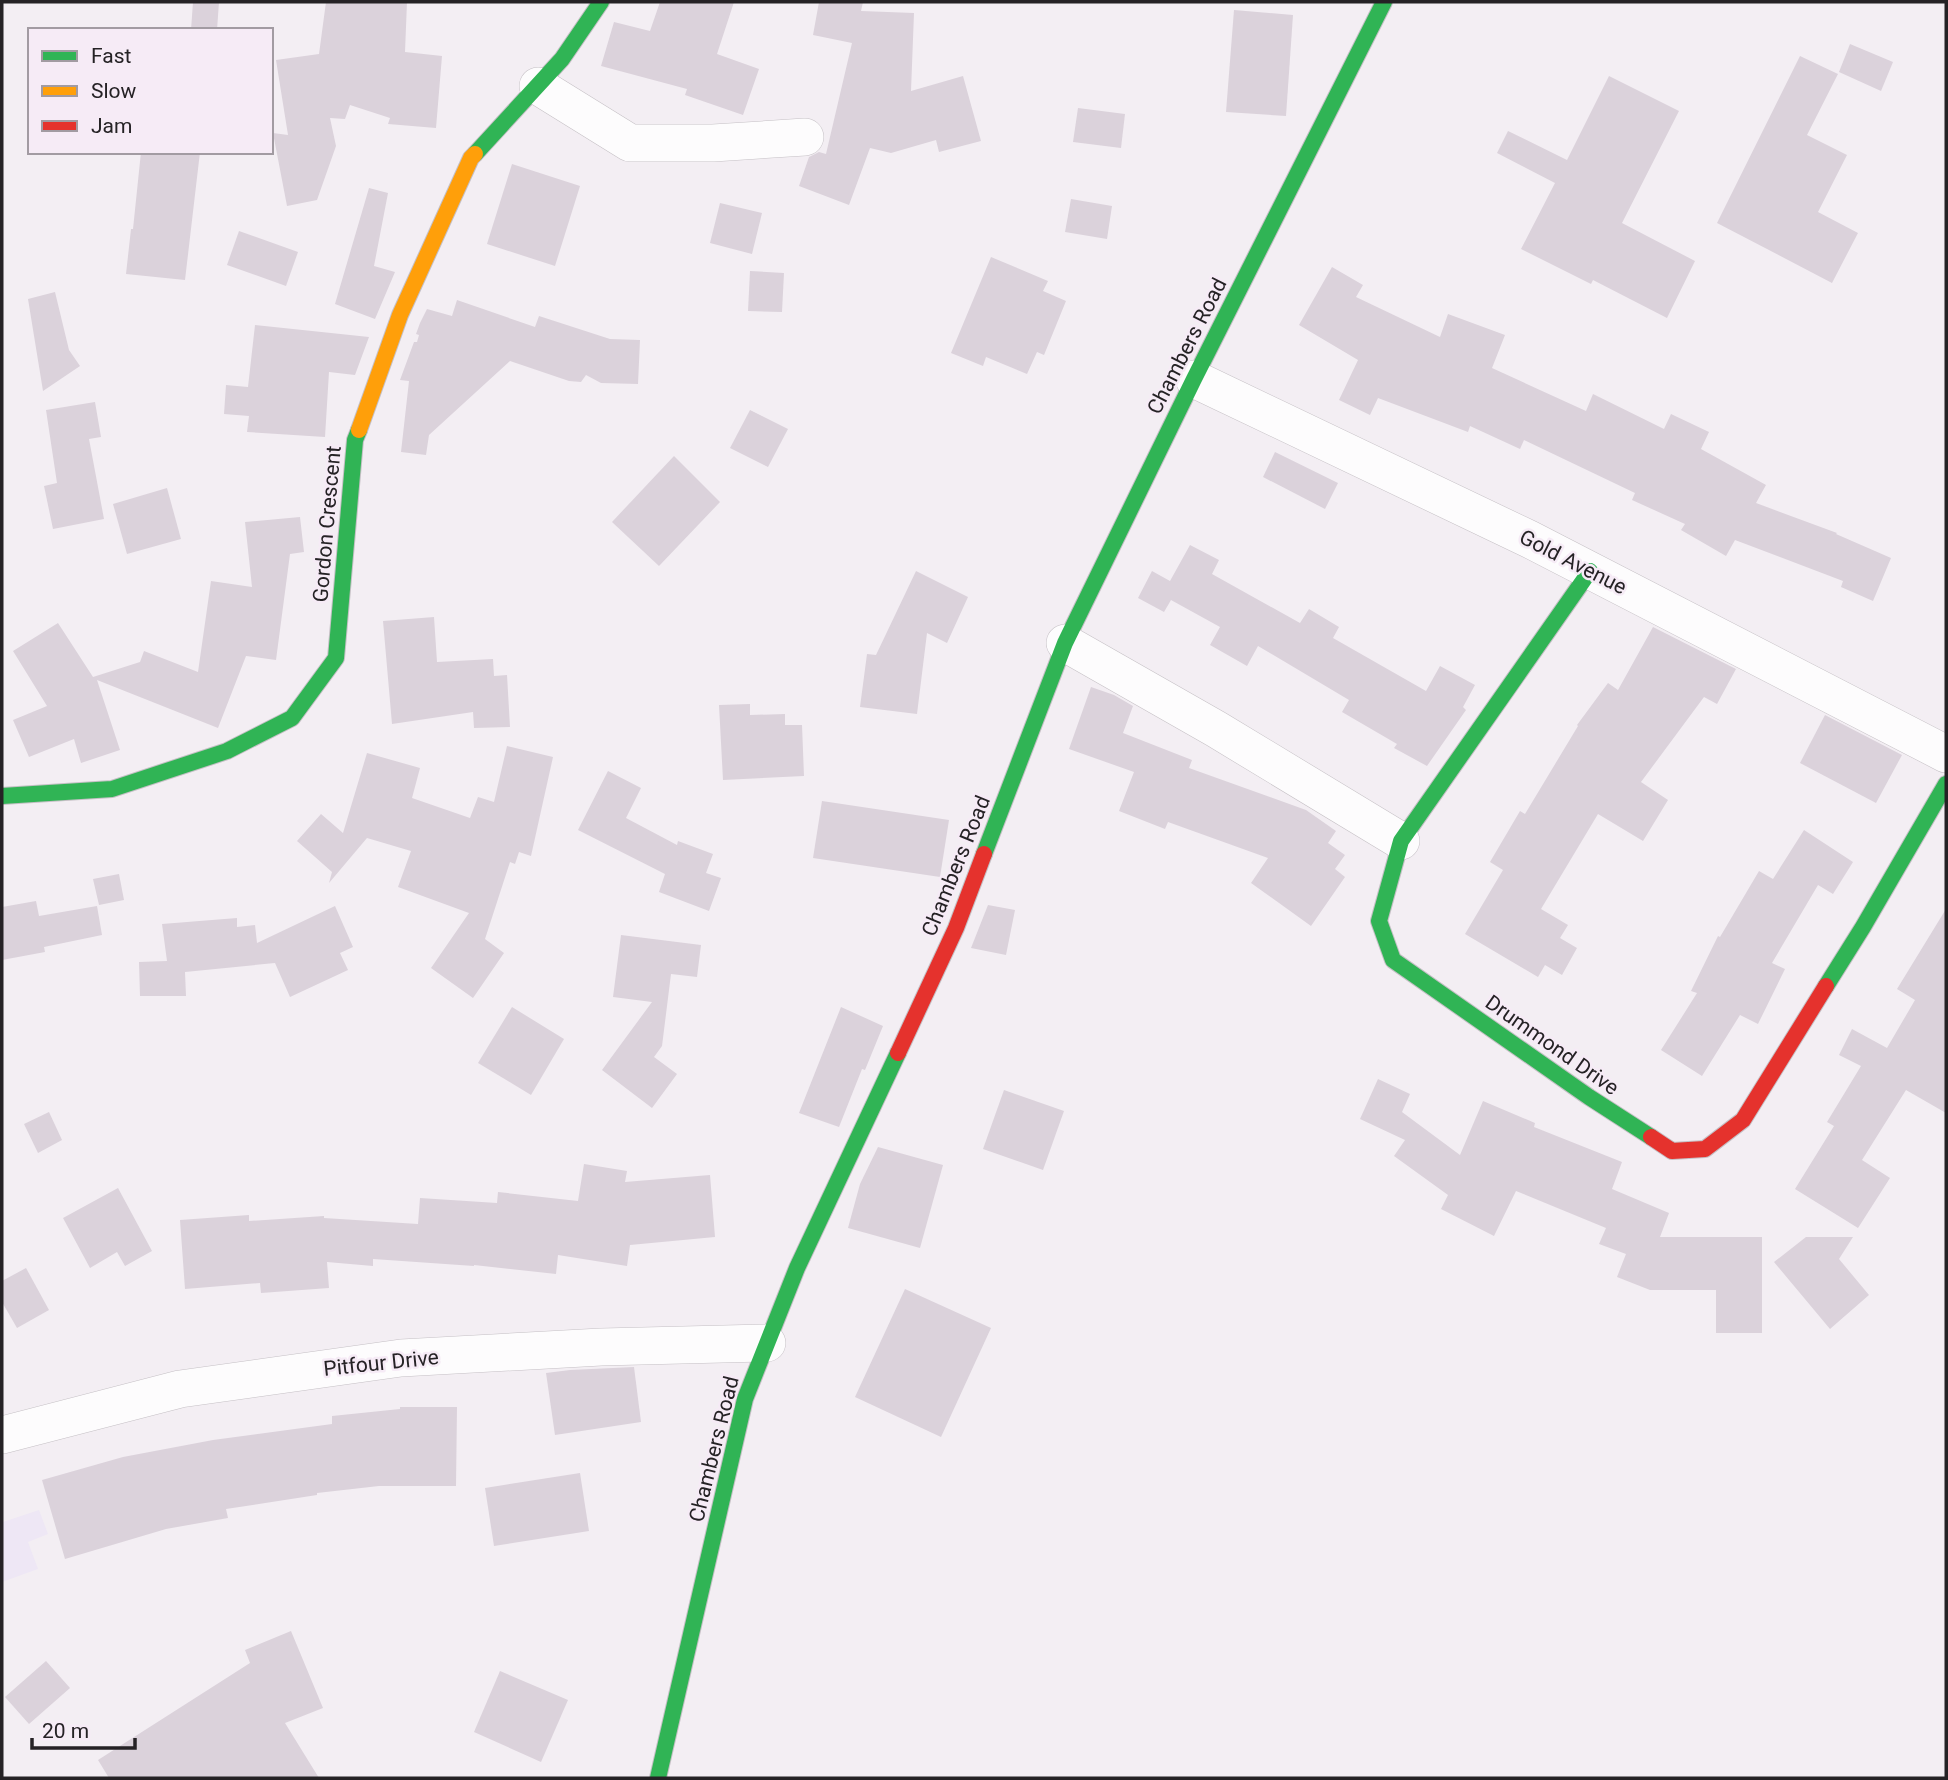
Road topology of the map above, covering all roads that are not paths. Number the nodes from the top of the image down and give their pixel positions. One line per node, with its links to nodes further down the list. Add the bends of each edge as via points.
1 (601, 2): 3 (street, Gordon Crescent)
2 (1384, 2): 5 (street, Chambers Road)
3 (538, 86): 4 (street, via 630,143); 10 (street, Gordon Crescent, via 471,158 400,315 355,440 336,658 292,718 227,751 112,789)
4 (805, 137)
5 (1194, 379): 6 (street, Gold Avenue); 7 (street, Chambers Road)
6 (1590, 570): 8 (street, Gold Avenue); 11 (street, Drummond Drive)
7 (1065, 643): 11 (street); 12 (street, Chambers Road, via 956,928 797,1268)
8 (1946, 754)
9 (1946, 784): 11 (street, Drummond Drive, via 1864,927 1743,1120 1705,1149 1672,1151 1393,960 1379,920)
10 (2, 796)
11 (1401, 841)
12 (767, 1343): 13 (street, Pitfour Drive, via 401,1359 180,1389); 14 (street, Chambers Road, via 745,1399)
13 (2, 1435)
14 (658, 1778)

